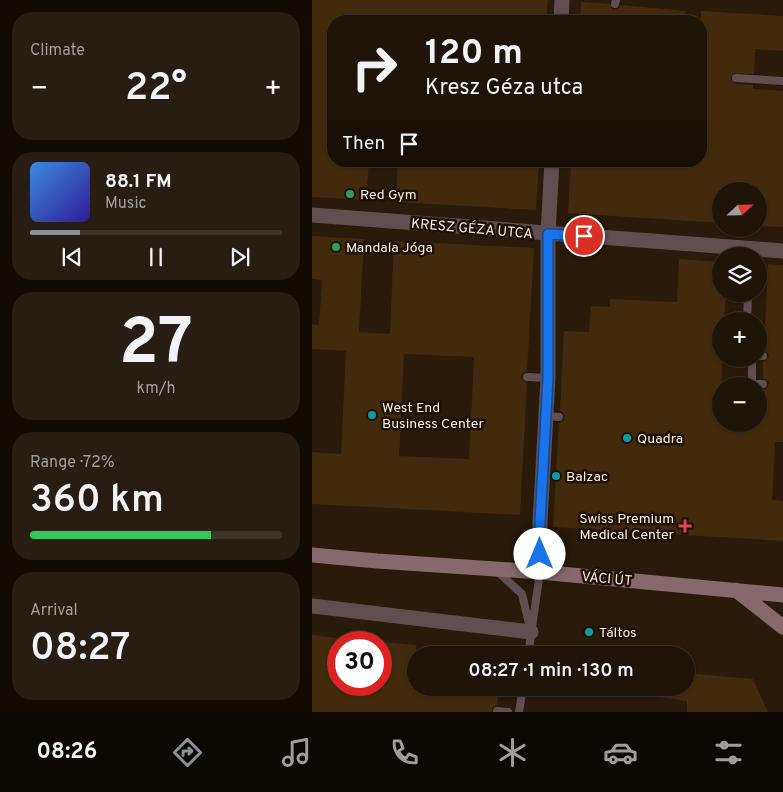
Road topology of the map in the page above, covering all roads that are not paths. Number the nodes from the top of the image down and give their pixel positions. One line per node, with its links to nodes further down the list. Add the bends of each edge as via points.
1 (562, 0): 2 (street)
2 (561, 15)
3 (736, 78): 4 (lane)
4 (782, 81)
5 (552, 167): 7 (street)
6 (312, 215): 7 (street, KRESZ GÉZA UTCA)
7 (548, 234): 8 (street, KRESZ GÉZA UTCA); 12 (street)
8 (712, 249)
9 (767, 251): 10 (street, KRESZ GÉZA UTCA)
10 (782, 251)
11 (527, 377): 12 (lane)
12 (548, 378): 15 (street, via 553,417 540,522)
13 (312, 555): 14 (main road, VÁCI ÚT)
14 (494, 569): 15 (main road, VÁCI ÚT); 20 (lane, via 522,594)
15 (540, 572): 16 (main road, VÁCI ÚT); 20 (lane)
16 (736, 590): 17 (main road, VÁCI ÚT); 19 (main road)
17 (782, 595)
18 (312, 606): 20 (street)
19 (782, 627)
20 (531, 632): 21 (lane)
21 (529, 646)
22 (522, 696): 25 (lane)
23 (496, 711): 24 (lane)
24 (508, 712)
25 (519, 712)

